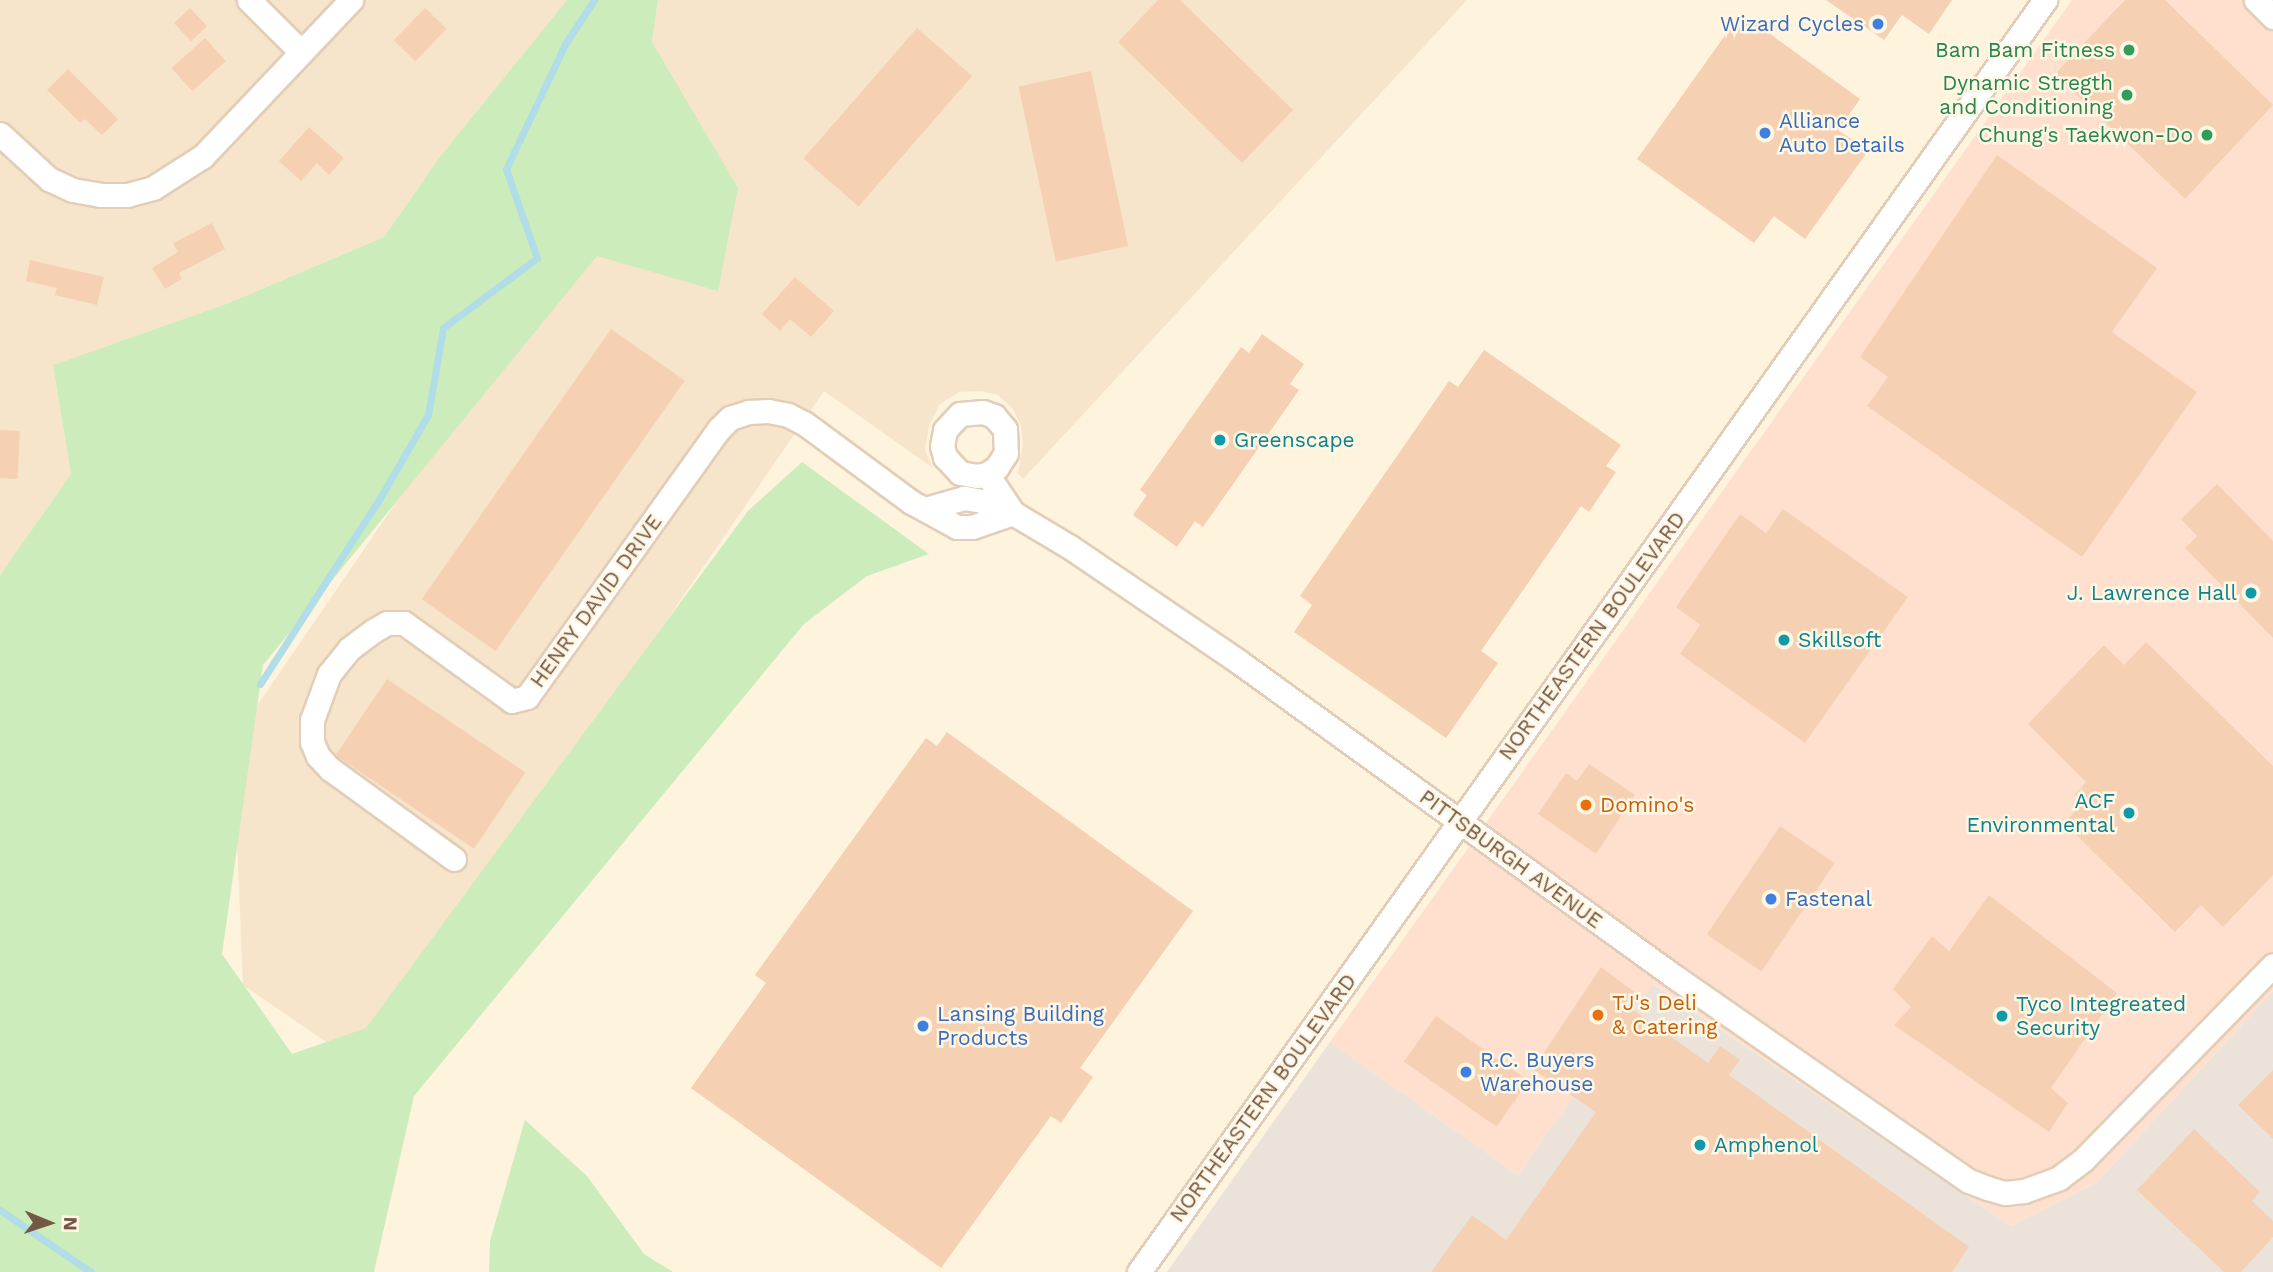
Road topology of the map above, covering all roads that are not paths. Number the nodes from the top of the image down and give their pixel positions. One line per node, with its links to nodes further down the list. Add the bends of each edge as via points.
1 (249, 0): 6 (street)
2 (351, 0): 6 (street)
3 (2045, 0): 10 (street, NORTHEASTERN BOULEVARD)
4 (2256, 0): 5 (street)
5 (2273, 17)
6 (301, 52): 7 (street, via 202,156 153,188 127,195 73,190 49,179)
7 (0, 134)
8 (987, 474): 9 (street, PITTSBURGH AVENUE)
9 (1013, 513): 10 (street, PITTSBURGH AVENUE, via 1174,616); 11 (street, HENRY DAVID DRIVE, via 972,527 957,527 804,423 768,411 750,412 730,418 719,429 527,697 512,701 404,623 387,623 373,631 349,649 329,674 312,720 312,742 330,769)
10 (1459, 822): 12 (street, PITTSBURGH AVENUE, via 1969,1181 2005,1193 2042,1187 2083,1160); 13 (street, NORTHEASTERN BOULEVARD)
11 (454, 859)
12 (2273, 965)
13 (1139, 1272)

